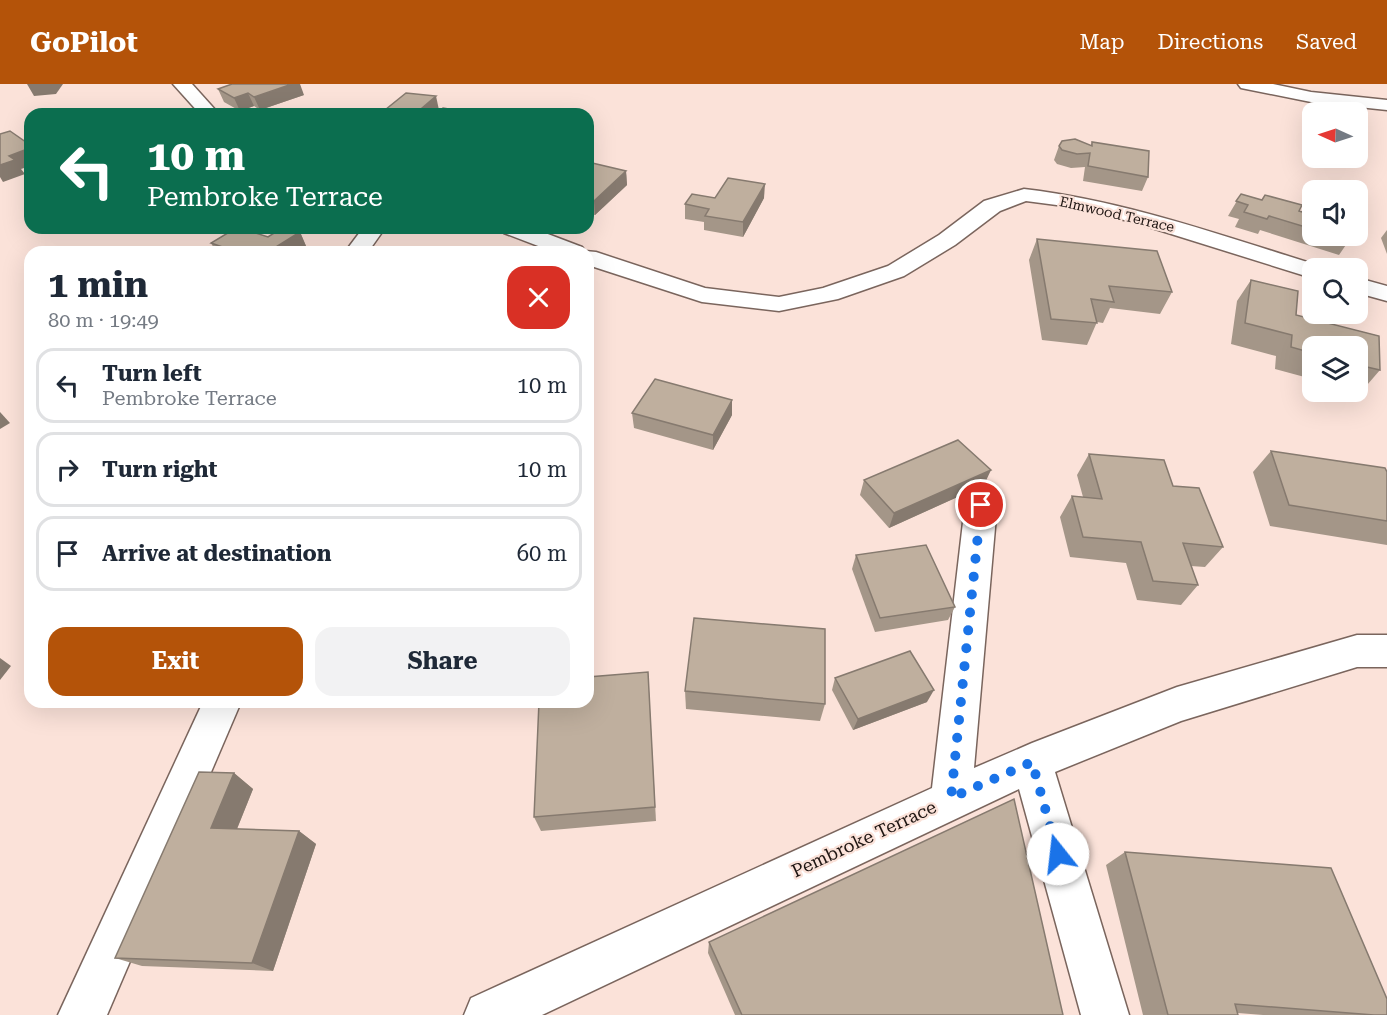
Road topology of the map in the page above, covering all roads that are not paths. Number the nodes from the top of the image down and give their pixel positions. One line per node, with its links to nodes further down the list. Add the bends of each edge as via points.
1 (182, 84): 4 (street)
2 (1248, 84): 3 (street, via 1311,97)
3 (1387, 105)
4 (204, 108)
5 (528, 234): 6 (street)
6 (558, 246)
7 (594, 259): 8 (street, Elmwood Terrace, via 702,295 779,304 829,294 896,271 992,206 1024,195 1072,201 1143,218)
8 (1302, 268)
9 (1368, 288): 10 (street)
10 (1387, 294)
11 (981, 505): 15 (street)
12 (1387, 651): 14 (street, Pembroke Terrace, via 1357,651 1177,705)
13 (219, 708): 16 (street)
14 (1032, 762): 15 (street, Pembroke Terrace); 18 (street)
15 (951, 798): 17 (street, Pembroke Terrace)
16 (82, 1015)
17 (488, 1015)
18 (1105, 1015)

